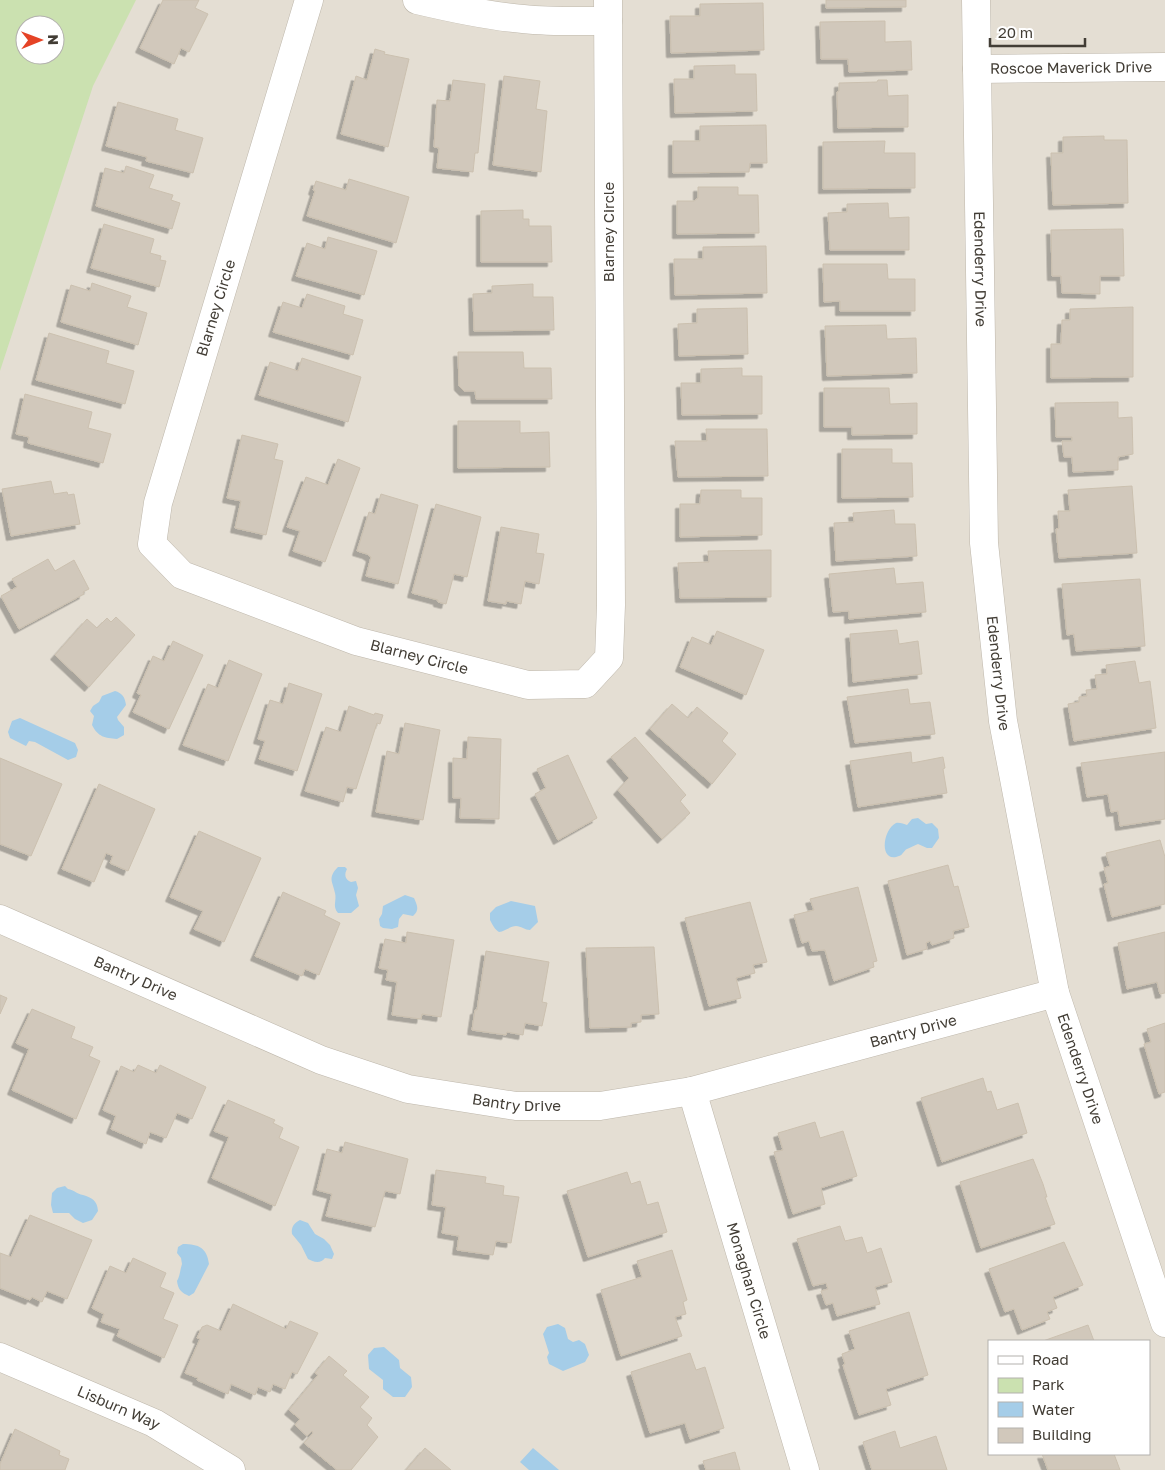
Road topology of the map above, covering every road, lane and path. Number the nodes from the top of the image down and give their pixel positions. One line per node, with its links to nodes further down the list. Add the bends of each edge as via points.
1 (309, 0): 4 (street, Blarney Circle, via 158,503 152,544 182,575 356,641 528,685 585,684 609,658)
2 (416, 0): 4 (street, via 522,19 569,22)
3 (976, 0): 6 (street, Edenderry Drive)
4 (608, 10)
5 (1165, 67): 6 (street, Roscoe Maverick Drive)
6 (977, 69): 8 (street, Edenderry Drive, via 984,543 1003,721)
7 (0, 919): 9 (street, Bantry Drive, via 321,1060 408,1089 516,1106 600,1106)
8 (1055, 993): 9 (street, Bantry Drive); 10 (street, Edenderry Drive)
9 (692, 1092): 13 (street, Monaghan Circle)
10 (1165, 1323)
11 (0, 1357): 12 (street, Lisburn Way, via 154,1423)
12 (230, 1470)
13 (805, 1470)

